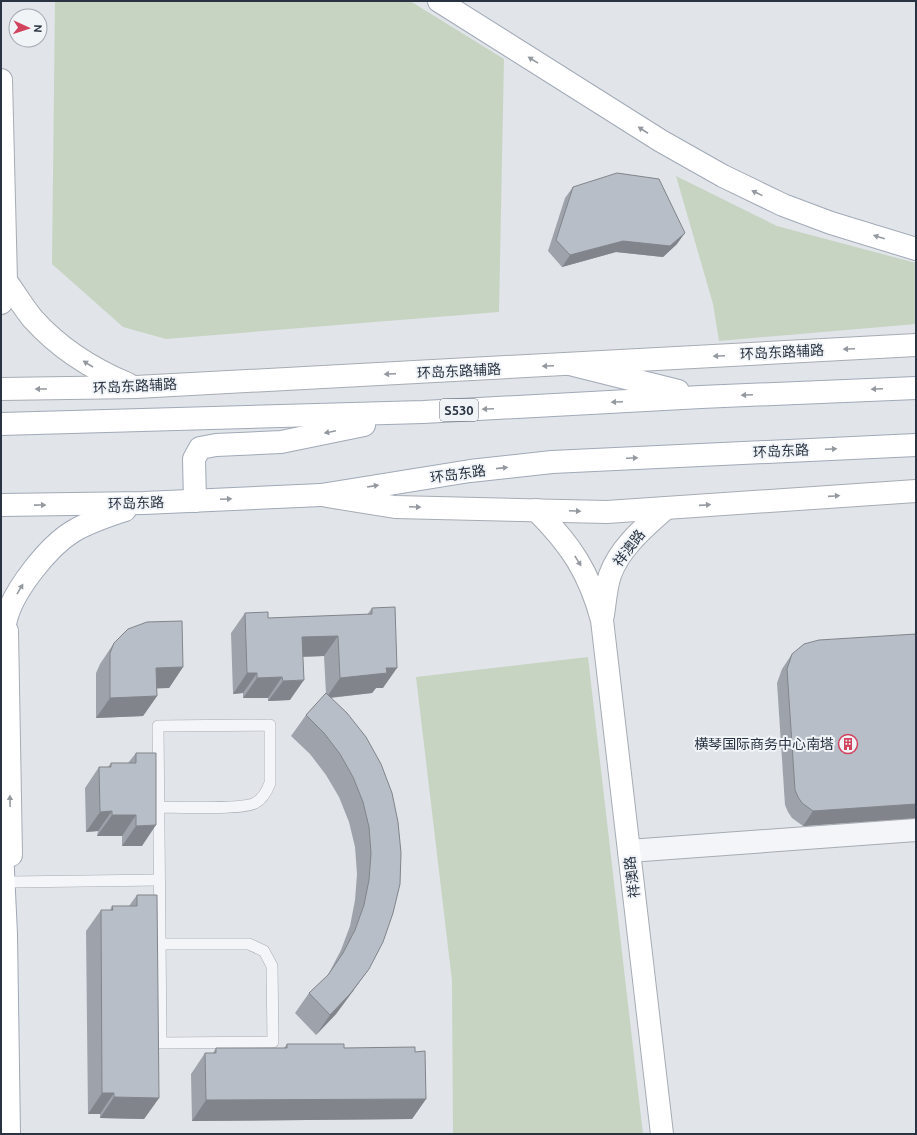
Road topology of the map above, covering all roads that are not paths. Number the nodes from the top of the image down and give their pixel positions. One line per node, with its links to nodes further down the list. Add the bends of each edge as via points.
1 (438, 1): 3 (main road, one-way to 1, via 790,208 723,176 661,141)
2 (1, 80): 4 (main road)
3 (916, 248)
4 (6, 281): 5 (main road); 8 (main road, one-way to 4, via 103,374 65,350 32,318)
5 (1, 303)
6 (916, 345): 7 (main road, 环岛东路辅路, one-way to 7)
7 (570, 364): 8 (main road, 环岛东路辅路, one-way to 8); 11 (main road)
8 (136, 387): 10 (main road, 环岛东路辅路, one-way to 10)
9 (916, 388): 11 (main road, S530, one-way to 11)
10 (1, 389)
11 (701, 397): 12 (main road, S530, one-way to 12)
12 (424, 412): 13 (main road, S530); 17 (main road, one-way to 17, via 281,442 200,448 194,459)
13 (1, 424)
14 (916, 445): 16 (main road, 环岛东路, one-way to 14, via 470,471 552,462)
15 (916, 491): 20 (main road, one-way to 15)
16 (321, 495): 17 (main road, 环岛东路, one-way to 16); 21 (main road, one-way to 21, via 395,507)
17 (195, 501): 18 (main road, 环岛东路)
18 (144, 503): 19 (main road, 环岛东路, one-way to 18); 22 (main road, one-way to 18, via 20,588 38,565 71,532 96,519)
19 (1, 505)
20 (666, 508): 21 (main road, one-way to 20, via 607,512); 23 (main road, 祥澳路, via 630,543 618,559 610,574)
21 (536, 510): 23 (main road, 祥澳路, one-way to 23, via 569,547 584,571 594,592)
22 (7, 616): 24 (main road); 30 (main road, one-way to 22)
23 (602, 620): 28 (main road, 祥澳路)
24 (1, 647)
25 (159, 807): 25 (lane, via 158,726 270,725 270,783 267,791 256,803 240,806); 29 (lane)
26 (1, 829): 32 (main road, via 6,934)
27 (916, 830): 28 (street)
28 (629, 851): 34 (main road, 祥澳路)
29 (159, 880): 30 (lane); 31 (lane)
30 (12, 882): 33 (main road)
31 (160, 944): 31 (lane, via 249,944 264,951 272,966 273,1042 161,1043)
32 (9, 1134)
33 (16, 1134)
34 (662, 1134)

